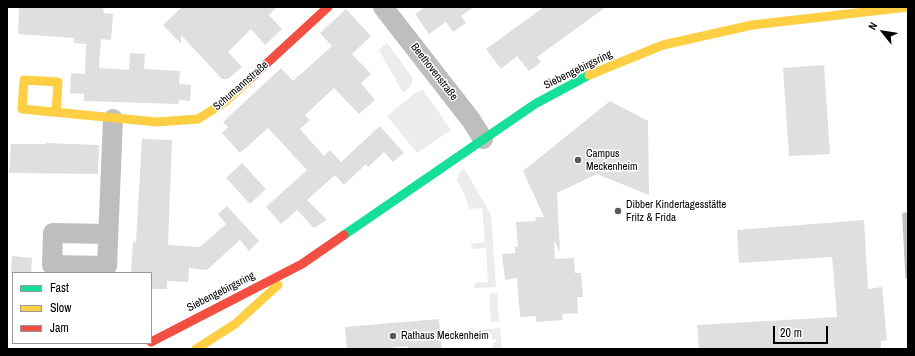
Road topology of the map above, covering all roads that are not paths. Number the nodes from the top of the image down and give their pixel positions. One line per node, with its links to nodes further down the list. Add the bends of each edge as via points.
1 (328, 7): 5 (street, Schumannstraße, via 225,102 202,117 180,122)
2 (908, 7): 6 (street, Siebengebirgsring, via 752,25 663,45 585,77 535,104)
3 (391, 10): 6 (street, Beethovenstraße)
4 (56, 112): 4 (street, Schumannstraße, via 22,109 24,80 58,82); 5 (street, Schumannstraße)
5 (113, 120): 7 (street)
6 (483, 139): 8 (street, Siebengebirgsring)
7 (108, 234)
8 (302, 264): 9 (street, Siebengebirgsring); 10 (street, Siebengebirgsring, via 234,324)
9 (152, 342)
10 (196, 349)

